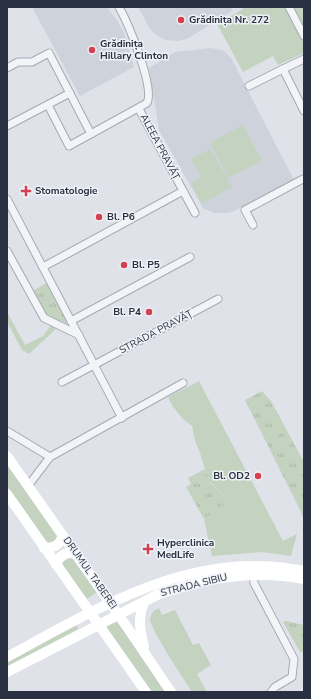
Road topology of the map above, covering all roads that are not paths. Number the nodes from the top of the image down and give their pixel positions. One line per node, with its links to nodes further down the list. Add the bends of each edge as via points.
1 (119, 7): 10 (street, via 135,40 144,67 149,100)
2 (289, 7): 3 (street)
3 (304, 36)
4 (304, 59): 6 (street)
5 (7, 68): 8 (street, via 18,62 32,62 49,53)
6 (284, 69): 7 (street); 11 (street)
7 (249, 86)
8 (70, 93): 9 (street); 13 (street)
9 (48, 104): 12 (street); 13 (street, ALEEA PRAVĂȚ, via 69,146)
10 (139, 108): 13 (street, ALEEA PRAVĂȚ); 15 (street, ALEEA PRAVĂȚ)
11 (304, 111)
12 (7, 126)
13 (91, 134)
14 (304, 180): 19 (street, via 245,210)
15 (183, 191): 18 (street, ALEEA PRAVĂȚ); 22 (street)
16 (7, 199): 17 (street)
17 (10, 212): 22 (street)
18 (195, 213)
19 (252, 225)
20 (7, 251): 25 (street, via 44,318)
21 (190, 257): 24 (street)
22 (43, 267): 24 (street)
23 (218, 299): 26 (street, STRADA PRAVĂȚ)
24 (71, 320): 25 (street)
25 (79, 335): 26 (street)
26 (94, 365): 27 (street, STRADA PRAVĂȚ); 29 (street)
27 (62, 382)
28 (183, 383): 29 (street)
29 (122, 418): 32 (street)
30 (7, 431): 32 (street)
31 (7, 456): 33 (main road, DRUMUL TABEREI)
32 (50, 457): 33 (street)
33 (28, 486): 35 (main road, DRUMUL TABEREI)
34 (8, 497): 36 (main road)
35 (63, 536): 36 (main road, via 59,544); 37 (main road, DRUMUL TABEREI)
36 (44, 548): 38 (main road)
37 (75, 552): 38 (main road, via 60,556); 43 (main road, DRUMUL TABEREI)
38 (56, 564): 44 (main road)
39 (304, 571): 43 (main road, STRADA SIBIU, via 256,565 213,568 167,580)
40 (253, 574): 41 (main road, STRADA SIBIU); 42 (main road, STRADA SIBIU, via 210,579 168,591); 52 (street, via 254,583 294,659 292,677 274,687)
41 (304, 579)
42 (145, 601): 45 (main road, STRADA SIBIU); 47 (main road, via 140,624)
43 (110, 602): 44 (main road, STRADA SIBIU); 45 (main road, DRUMUL TABEREI)
44 (90, 613): 46 (main road); 48 (main road, STRADA SIBIU)
45 (118, 615): 46 (main road, STRADA SIBIU); 47 (main road, DRUMUL TABEREI)
46 (98, 625): 49 (main road, STRADA SIBIU); 50 (main road)
47 (146, 655): 51 (main road, DRUMUL TABEREI)
48 (7, 657)
49 (7, 672)
50 (146, 692)
51 (171, 692)
52 (271, 692)

